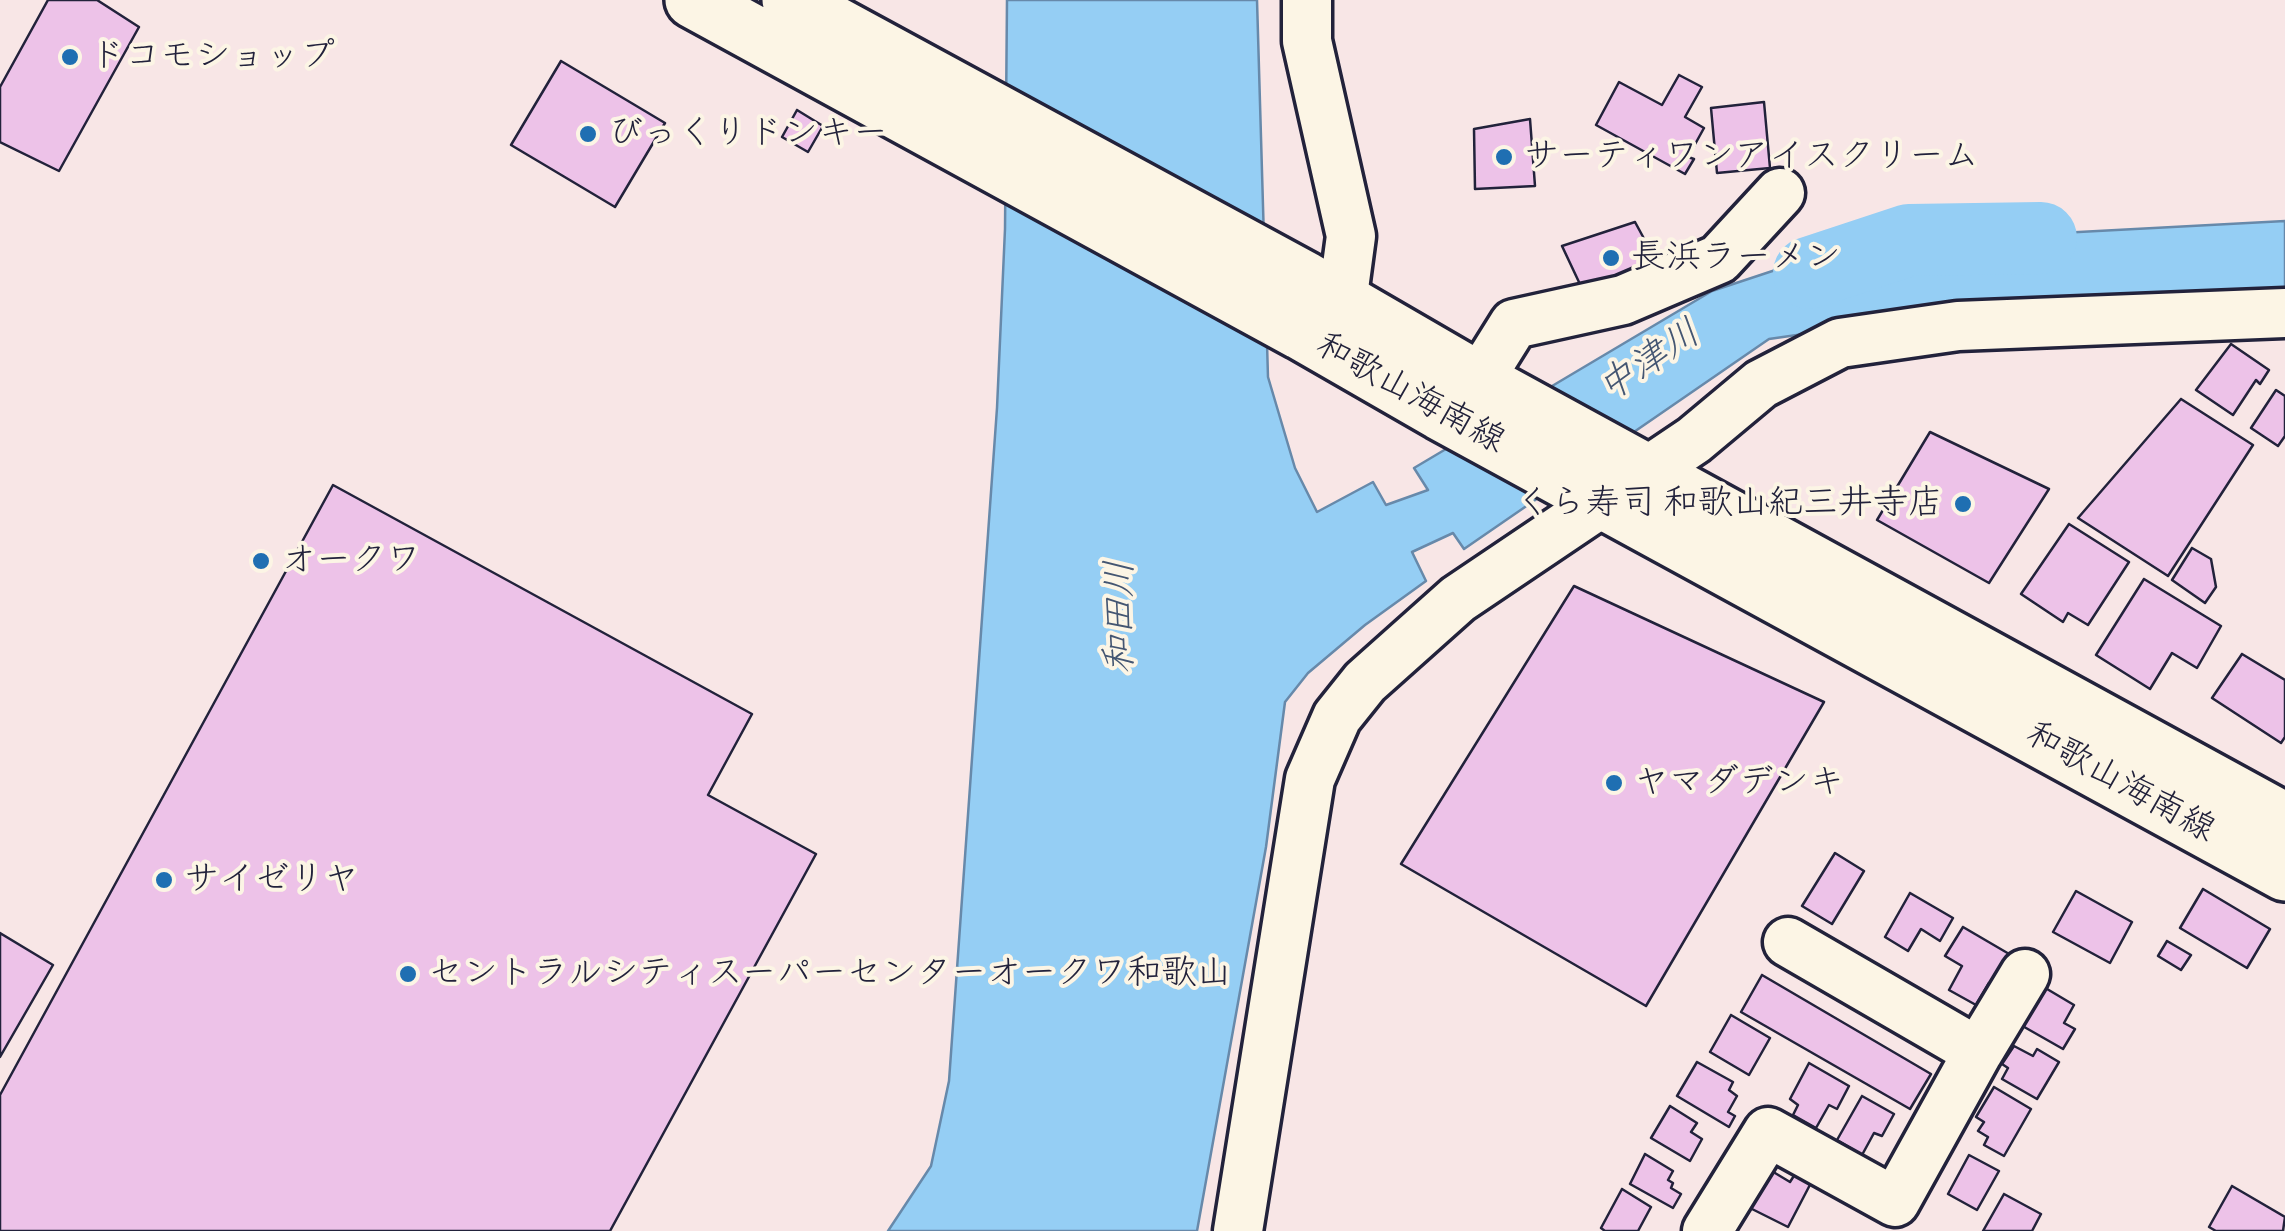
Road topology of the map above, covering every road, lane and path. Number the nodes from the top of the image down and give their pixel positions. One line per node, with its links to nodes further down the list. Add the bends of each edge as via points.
1 (693, 0): 5 (main road, 和歌山海南線, via 970,153)
2 (790, 0): 5 (main road, 和歌山海南線, via 969,99)
3 (1307, 0): 5 (street, via 1306,41 1352,236)
4 (1780, 193): 7 (street, via 1719,259 1623,300 1514,324)
5 (1321, 316): 7 (main road, 和歌山海南線)
6 (2282, 319): 8 (street, via 1958,326 1840,343 1761,384 1694,440)
7 (1469, 392): 8 (main road, 和歌山海南線)
8 (1611, 479): 9 (main road, 和歌山海南線); 10 (main road, 和歌山海南線); 15 (street, via 1458,600 1365,682 1337,717 1310,779)
9 (2285, 821)
10 (2285, 873)
11 (1788, 942): 13 (street)
12 (2025, 974): 13 (street)
13 (1978, 1052): 14 (street)
14 (1892, 1217): 16 (street, via 1768,1132)
15 (1238, 1231)
16 (1707, 1231)

